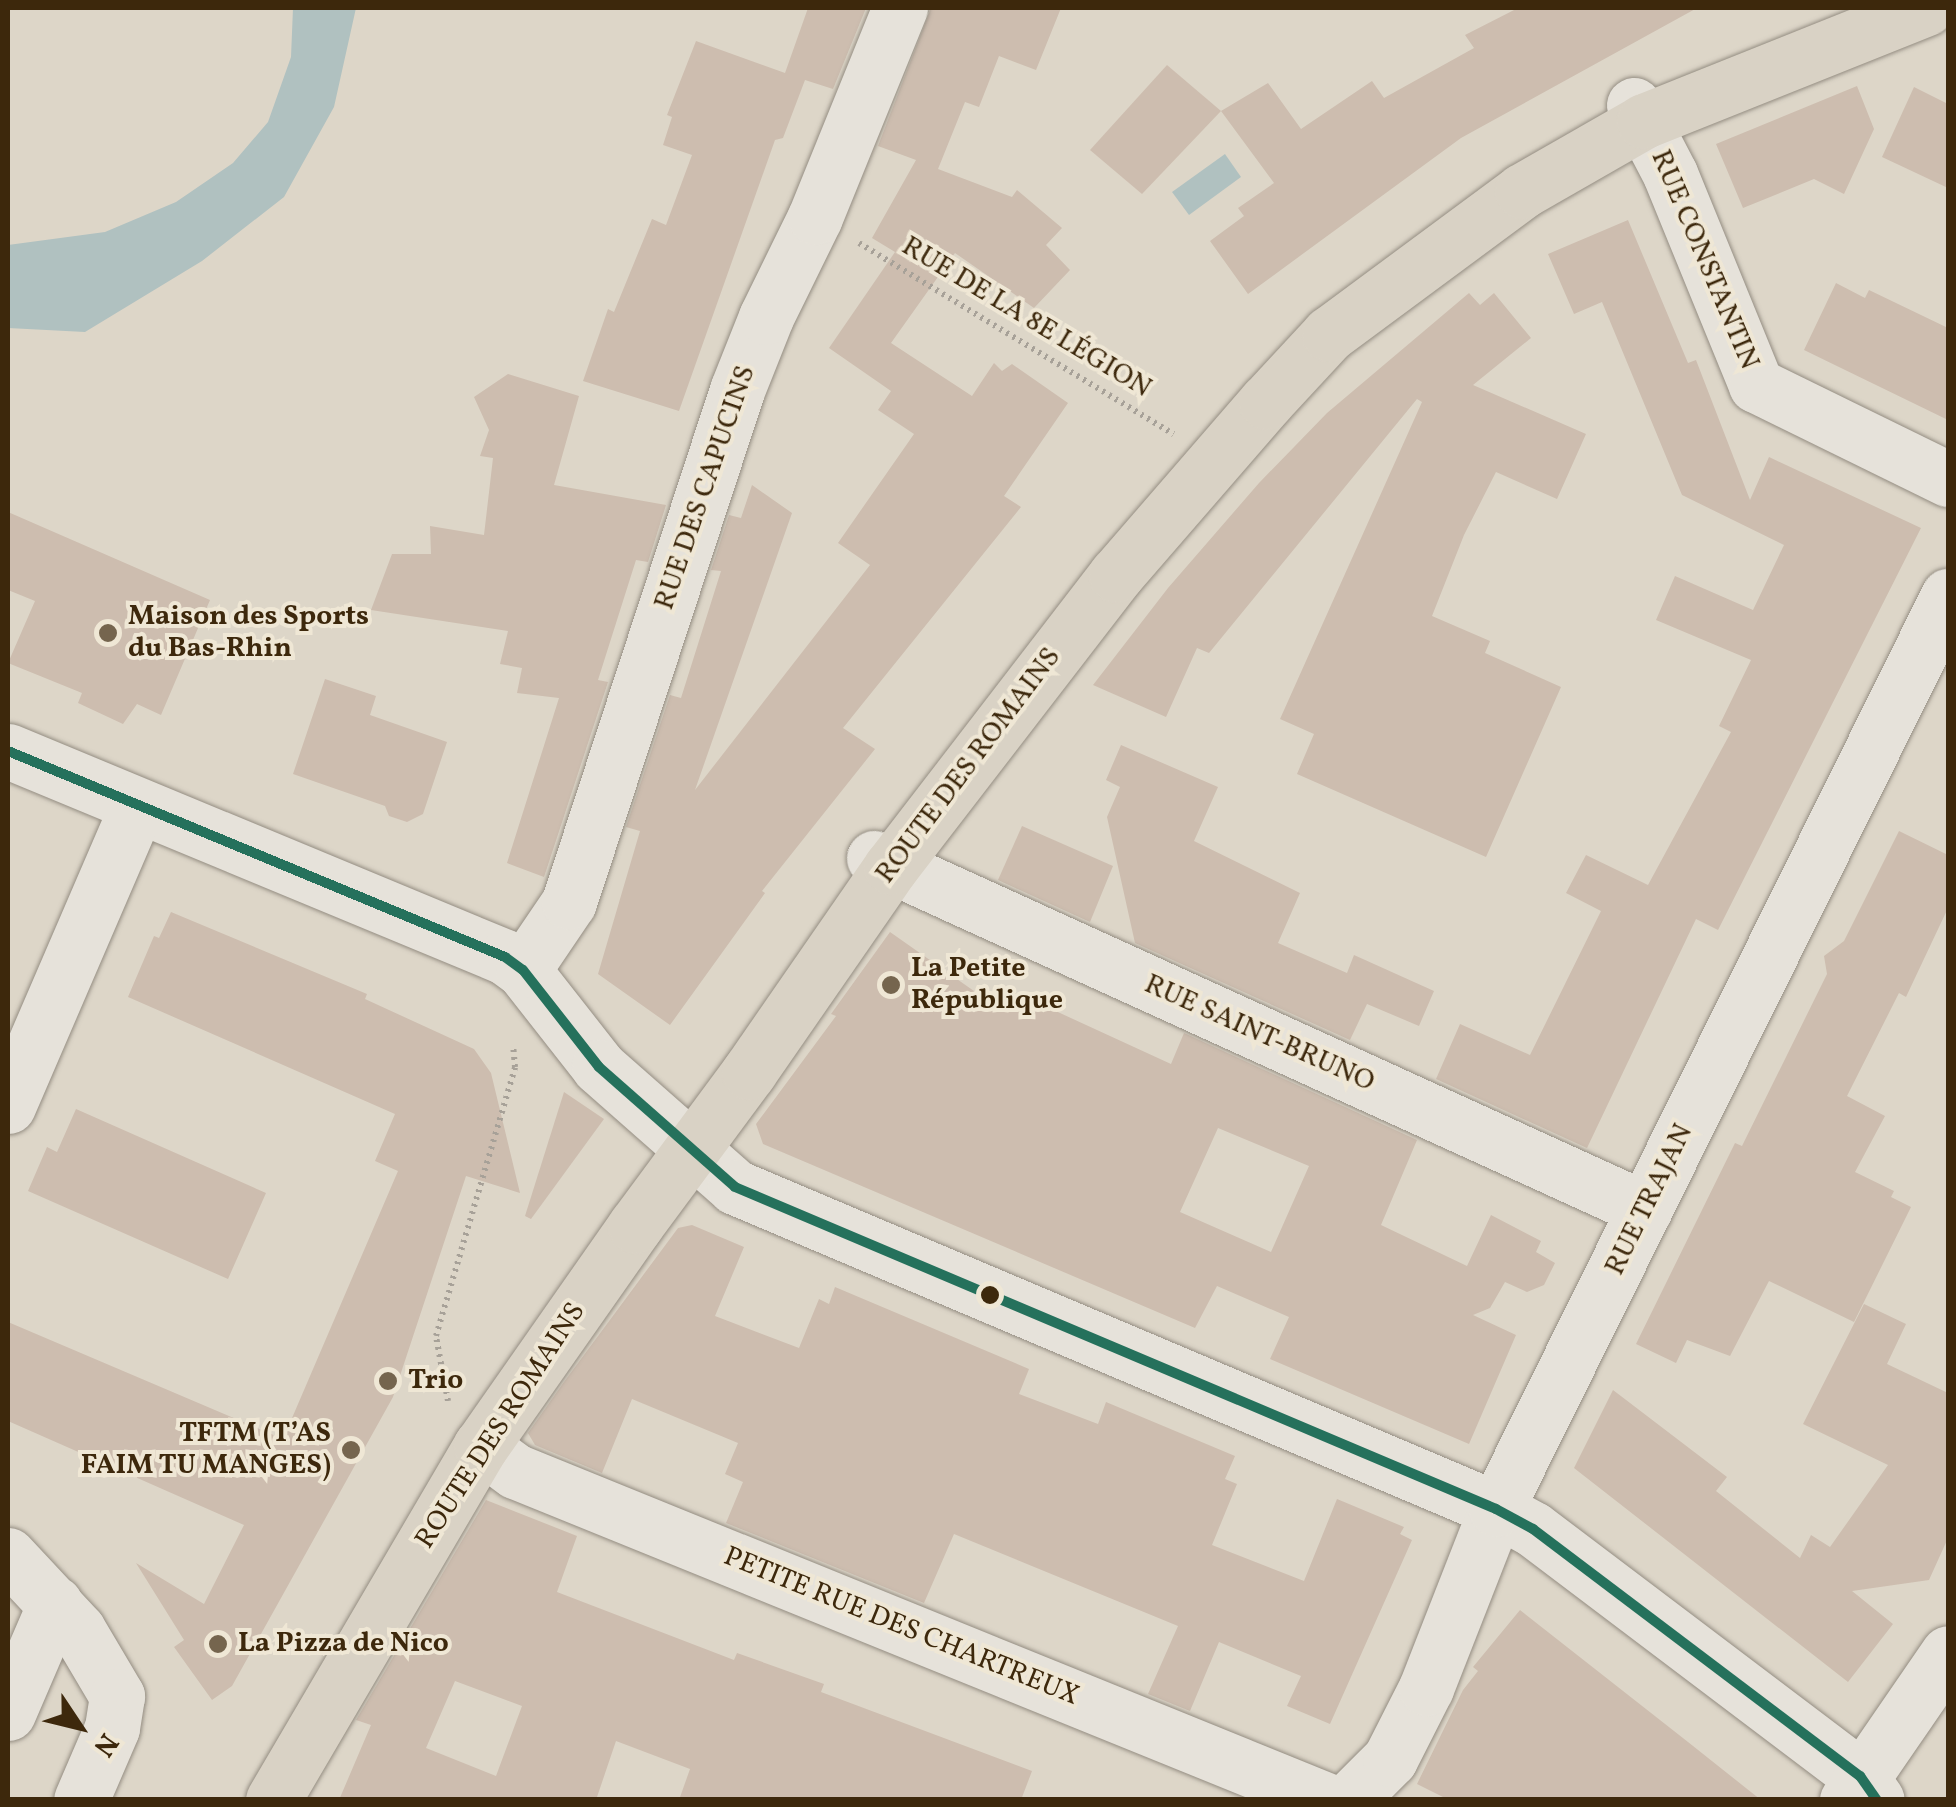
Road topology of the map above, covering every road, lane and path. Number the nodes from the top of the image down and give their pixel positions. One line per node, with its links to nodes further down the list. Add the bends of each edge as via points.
1 (900, 8): 4 (street, RUE DES CAPUCINS)
2 (1926, 8): 3 (main road, ROUTE DES ROMAINS)
3 (1639, 113): 5 (main road, ROUTE DES ROMAINS, via 1329,334); 6 (street, RUE CONSTANTIN, via 1756,385)
4 (815, 217): 5 (path, RUE DE LA 8E LÉGION); 11 (street, RUE DES CAPUCINS, via 737,390 570,902)
5 (1212, 461): 10 (main road, ROUTE DES ROMAINS)
6 (1948, 479)
7 (1948, 596): 15 (street, RUE TRAJAN)
8 (8, 750): 9 (street)
9 (138, 807): 11 (street, via 472,940); 13 (street)
10 (882, 863): 14 (main road, ROUTE DES ROMAINS); 15 (street, RUE SAINT-BRUNO)
11 (523, 970): 14 (street, via 599,1067)
12 (512, 1034): 16 (path, via 515,1066 436,1336 452,1420)
13 (8, 1106)
14 (691, 1152): 16 (main road, ROUTE DES ROMAINS); 17 (street, via 734,1186)
15 (1645, 1208): 17 (street, RUE TRAJAN)
16 (481, 1446): 24 (main road, ROUTE DES ROMAINS); 25 (street, PETITE RUE DES CHARTREUX, via 514,1471)
17 (1496, 1509): 22 (street, via 1533,1530); 26 (street, RUE TRAJAN, via 1426,1688 1390,1759)
18 (8, 1555): 19 (street)
19 (55, 1604): 21 (street); 23 (street, via 117,1696 112,1728)
20 (1948, 1653): 22 (street)
21 (8, 1713)
22 (1862, 1792)
23 (81, 1800)
24 (273, 1800)
25 (1326, 1800)
26 (1349, 1800)

